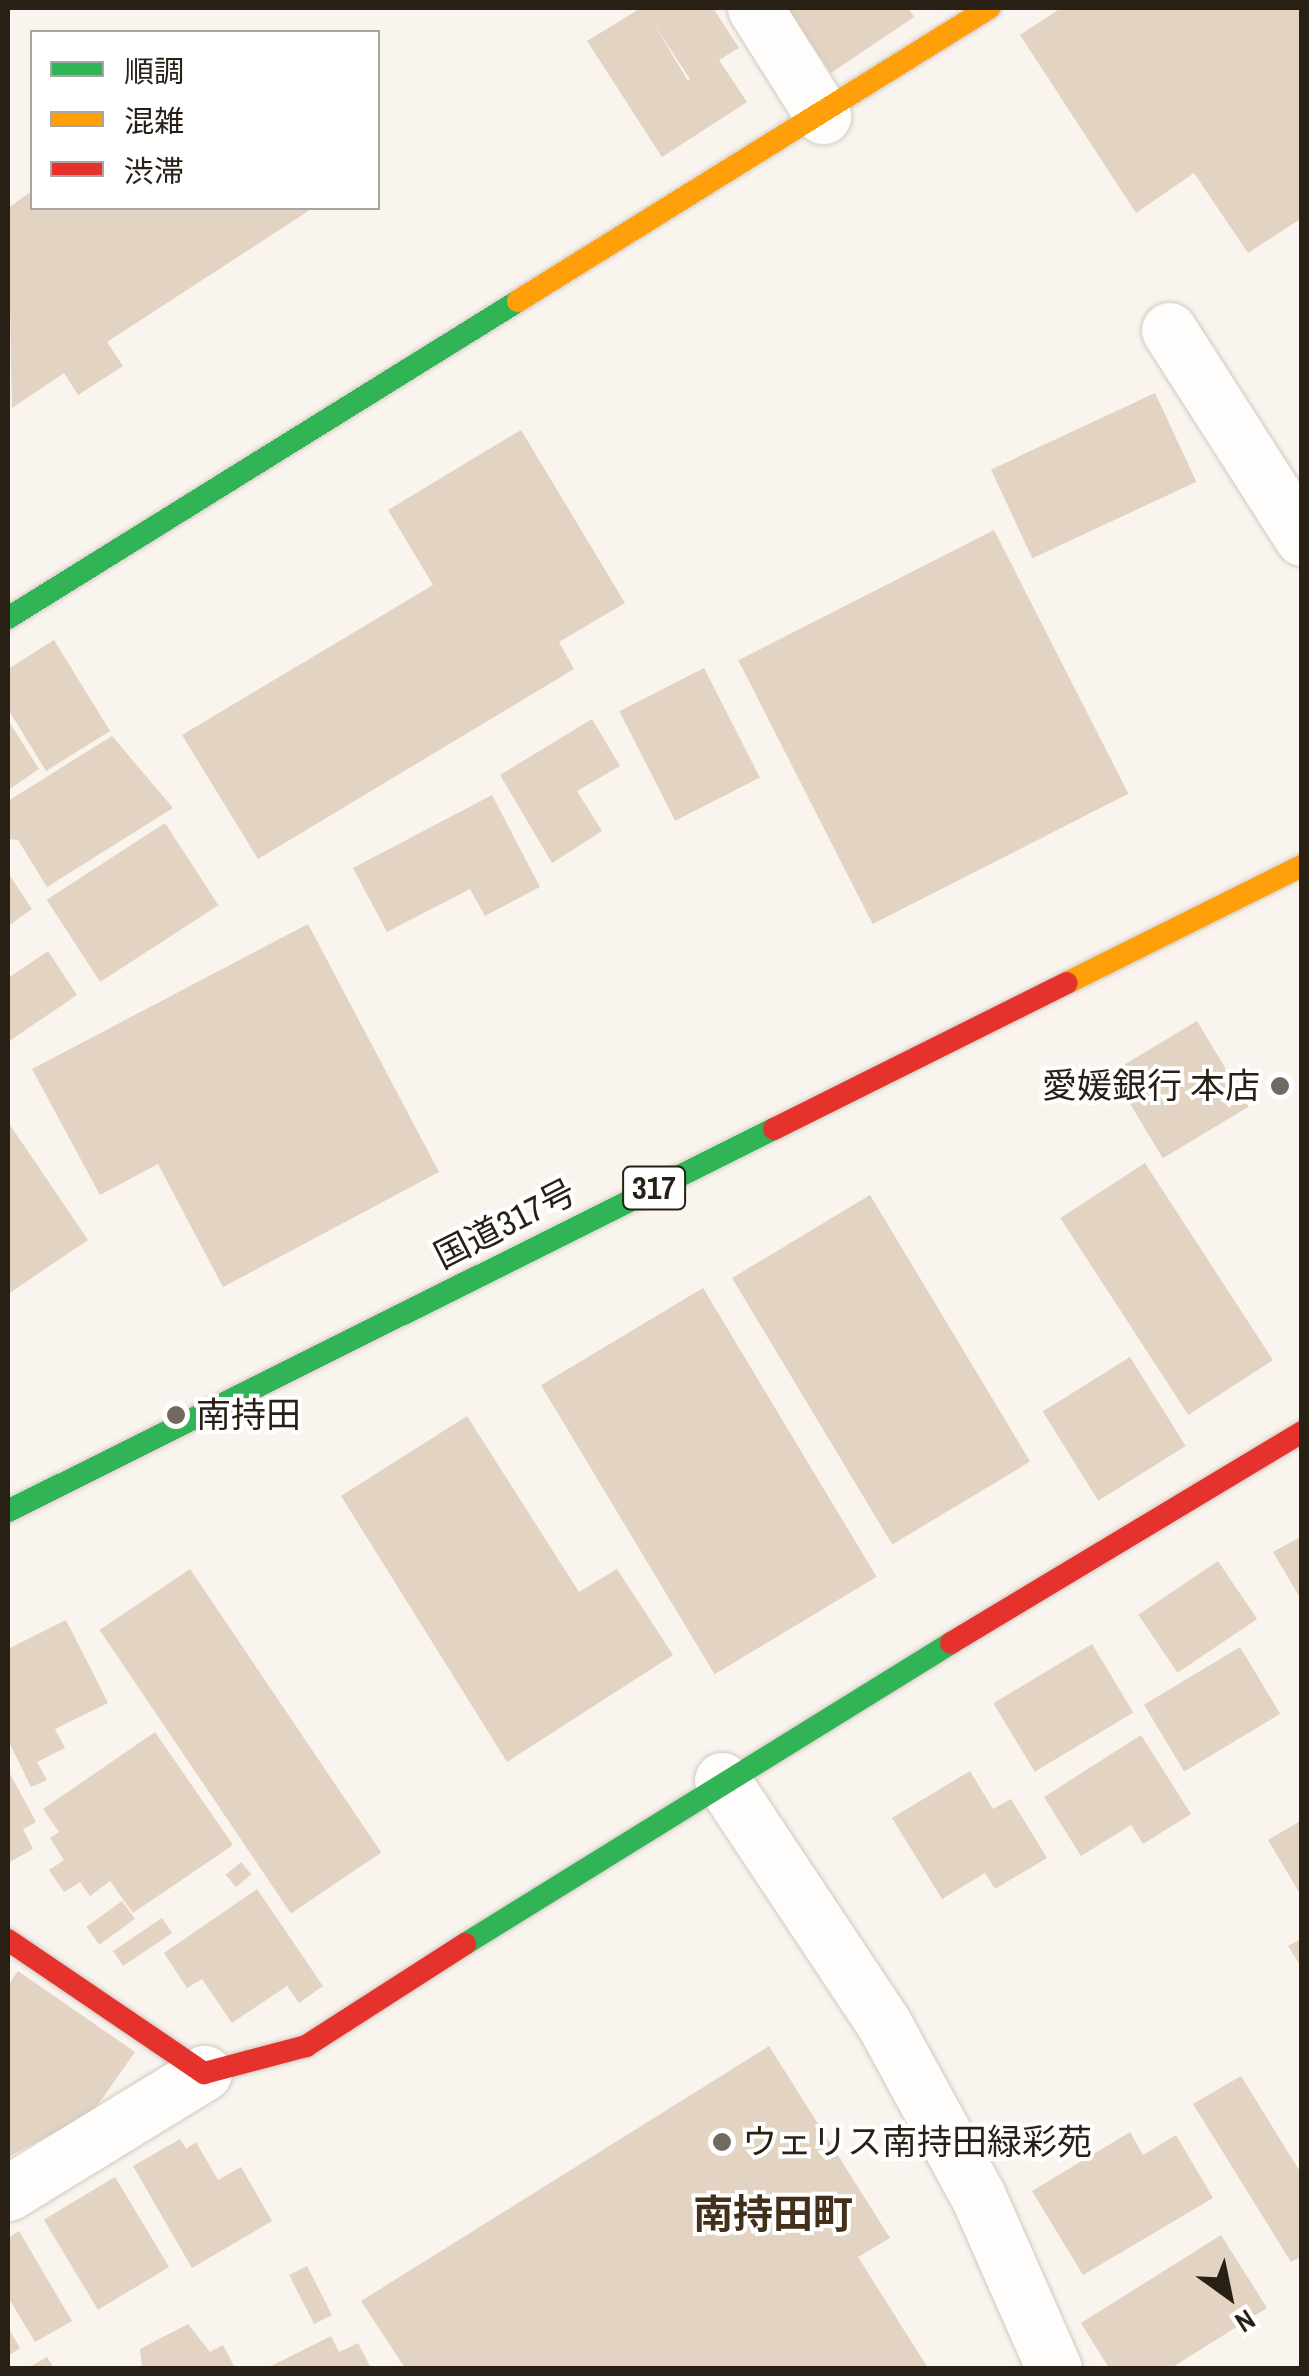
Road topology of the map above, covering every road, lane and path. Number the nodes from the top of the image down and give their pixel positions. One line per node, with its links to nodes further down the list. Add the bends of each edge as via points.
1 (755, 8): 3 (street)
2 (988, 8): 3 (main road)
3 (822, 116): 6 (main road)
4 (1169, 330): 5 (street)
5 (1302, 538)
6 (8, 618)
7 (1302, 866): 9 (main road, 国道317号 / 317)
8 (1302, 1432): 10 (main road)
9 (8, 1511)
10 (722, 1780): 12 (main road, via 306,2046); 14 (street, via 883,2022 978,2196)
11 (8, 1940): 12 (main road)
12 (204, 2073): 13 (street)
13 (8, 2193)
14 (1054, 2368)

